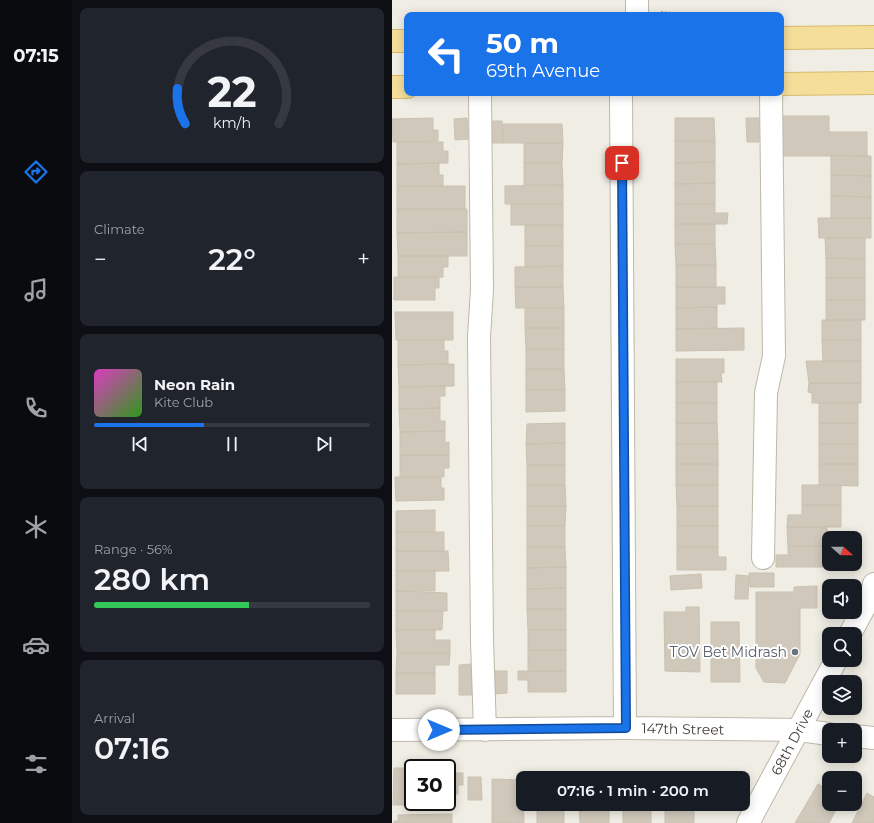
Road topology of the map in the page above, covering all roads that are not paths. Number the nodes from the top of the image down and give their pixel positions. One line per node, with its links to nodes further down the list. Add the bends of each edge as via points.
1 (637, 0): 2 (street)
2 (637, 12)
3 (874, 37): 4 (main road)
4 (784, 38)
5 (392, 41): 6 (main road)
6 (404, 41)
7 (874, 83): 8 (main road)
8 (784, 84)
9 (392, 87): 10 (main road)
10 (404, 87)
11 (480, 96): 20 (street, via 482,290 479,361)
12 (621, 96): 18 (street)
13 (771, 96): 14 (street, via 774,356 766,393)
14 (764, 558)
15 (874, 584): 16 (street, via 872,593)
16 (854, 627)
17 (832, 667): 21 (street, 68th Drive)
18 (626, 728): 20 (street, 147th Street); 21 (street, 147th Street)
19 (392, 730): 20 (street, 147th Street)
20 (485, 730)
21 (799, 730): 22 (street, 147th Street); 25 (street, 68th Drive)
22 (822, 733)
23 (862, 737): 24 (street)
24 (874, 738)
25 (748, 823)

